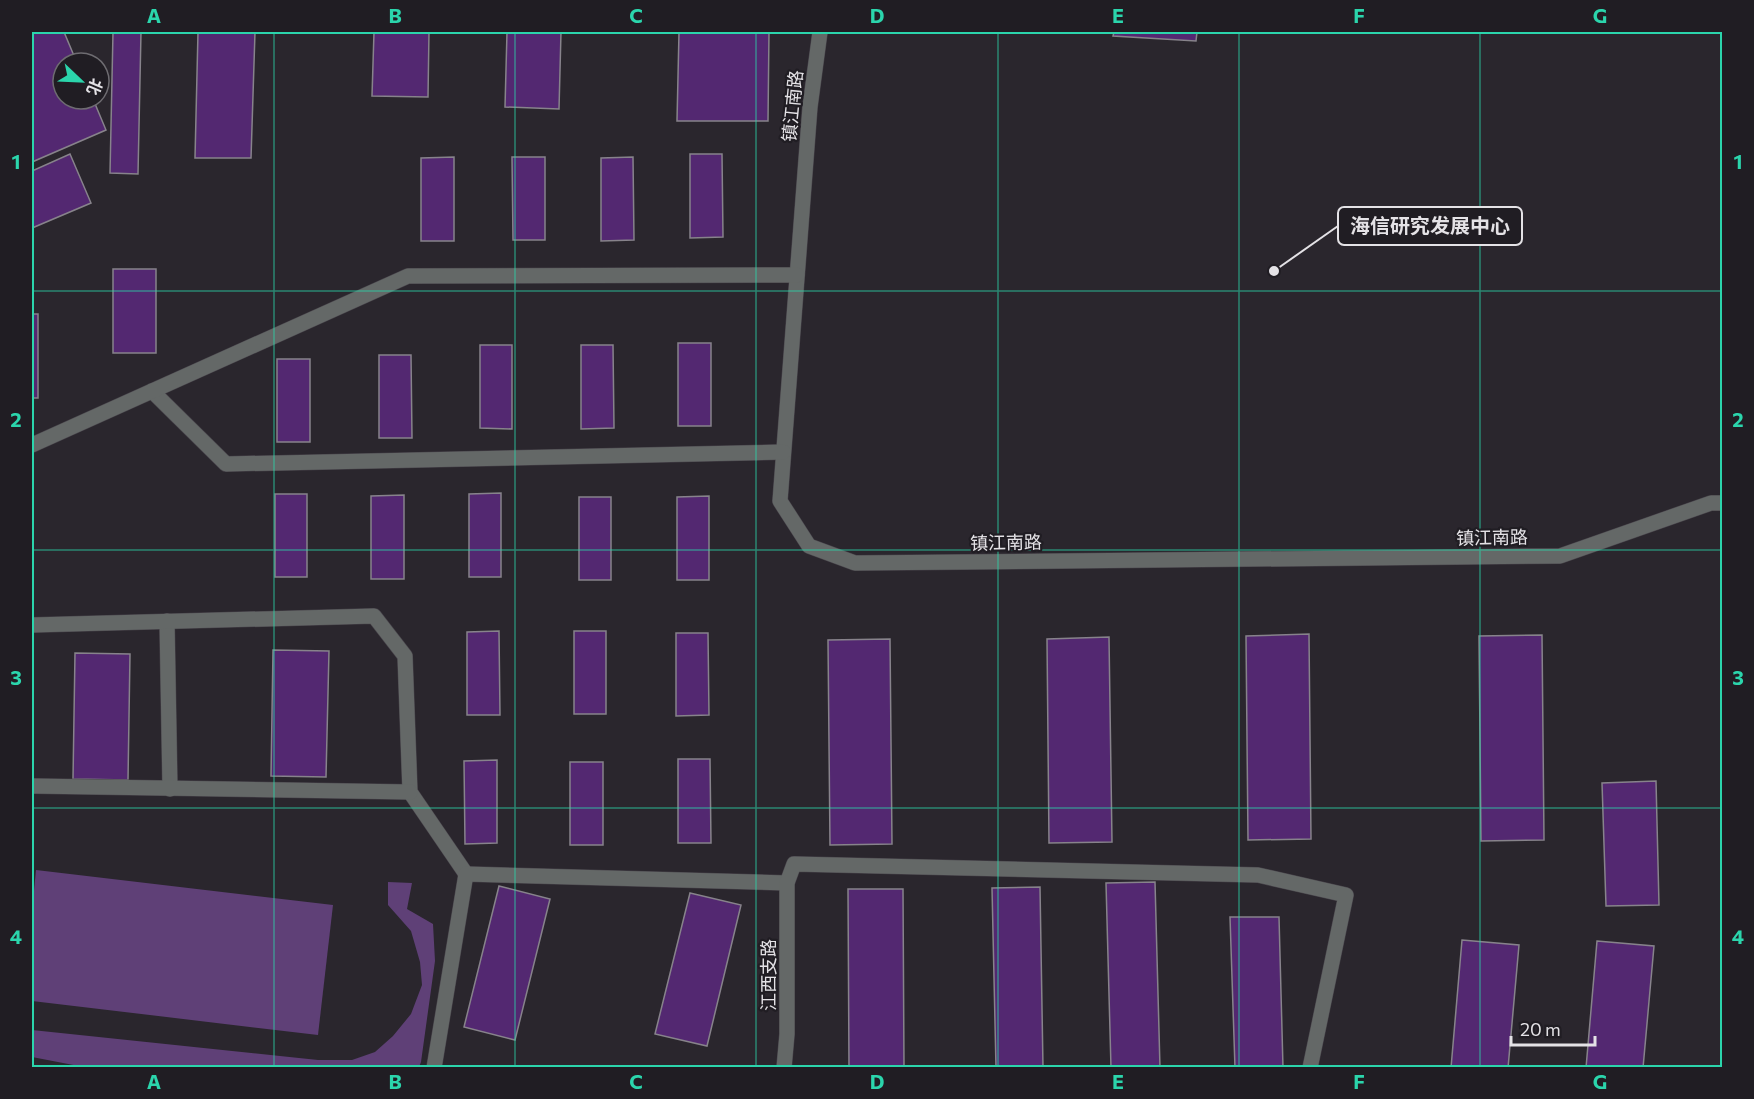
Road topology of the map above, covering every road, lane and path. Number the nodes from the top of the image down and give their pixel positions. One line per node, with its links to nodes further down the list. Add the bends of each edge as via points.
1 (820, 32): 2 (street, 镇江南路)
2 (797, 275): 3 (street, via 408,276); 5 (street, 镇江南路)
3 (152, 391): 4 (street); 5 (street, via 226,464)
4 (32, 445)
5 (783, 452): 6 (street, 镇江南路, via 780,501 809,546 855,563 1560,556 1711,503)
6 (1722, 503)
7 (167, 621): 8 (street); 10 (street); 11 (street, via 374,616 405,656)
8 (32, 625)
9 (32, 786): 10 (street)
10 (170, 789): 11 (street)
11 (410, 792): 12 (street)
12 (466, 874): 13 (street); 14 (street)
13 (787, 883): 15 (street, 江西支路); 16 (street, via 794,864 1258,875 1346,895)
14 (434, 1068)
15 (784, 1068)
16 (1310, 1068)

